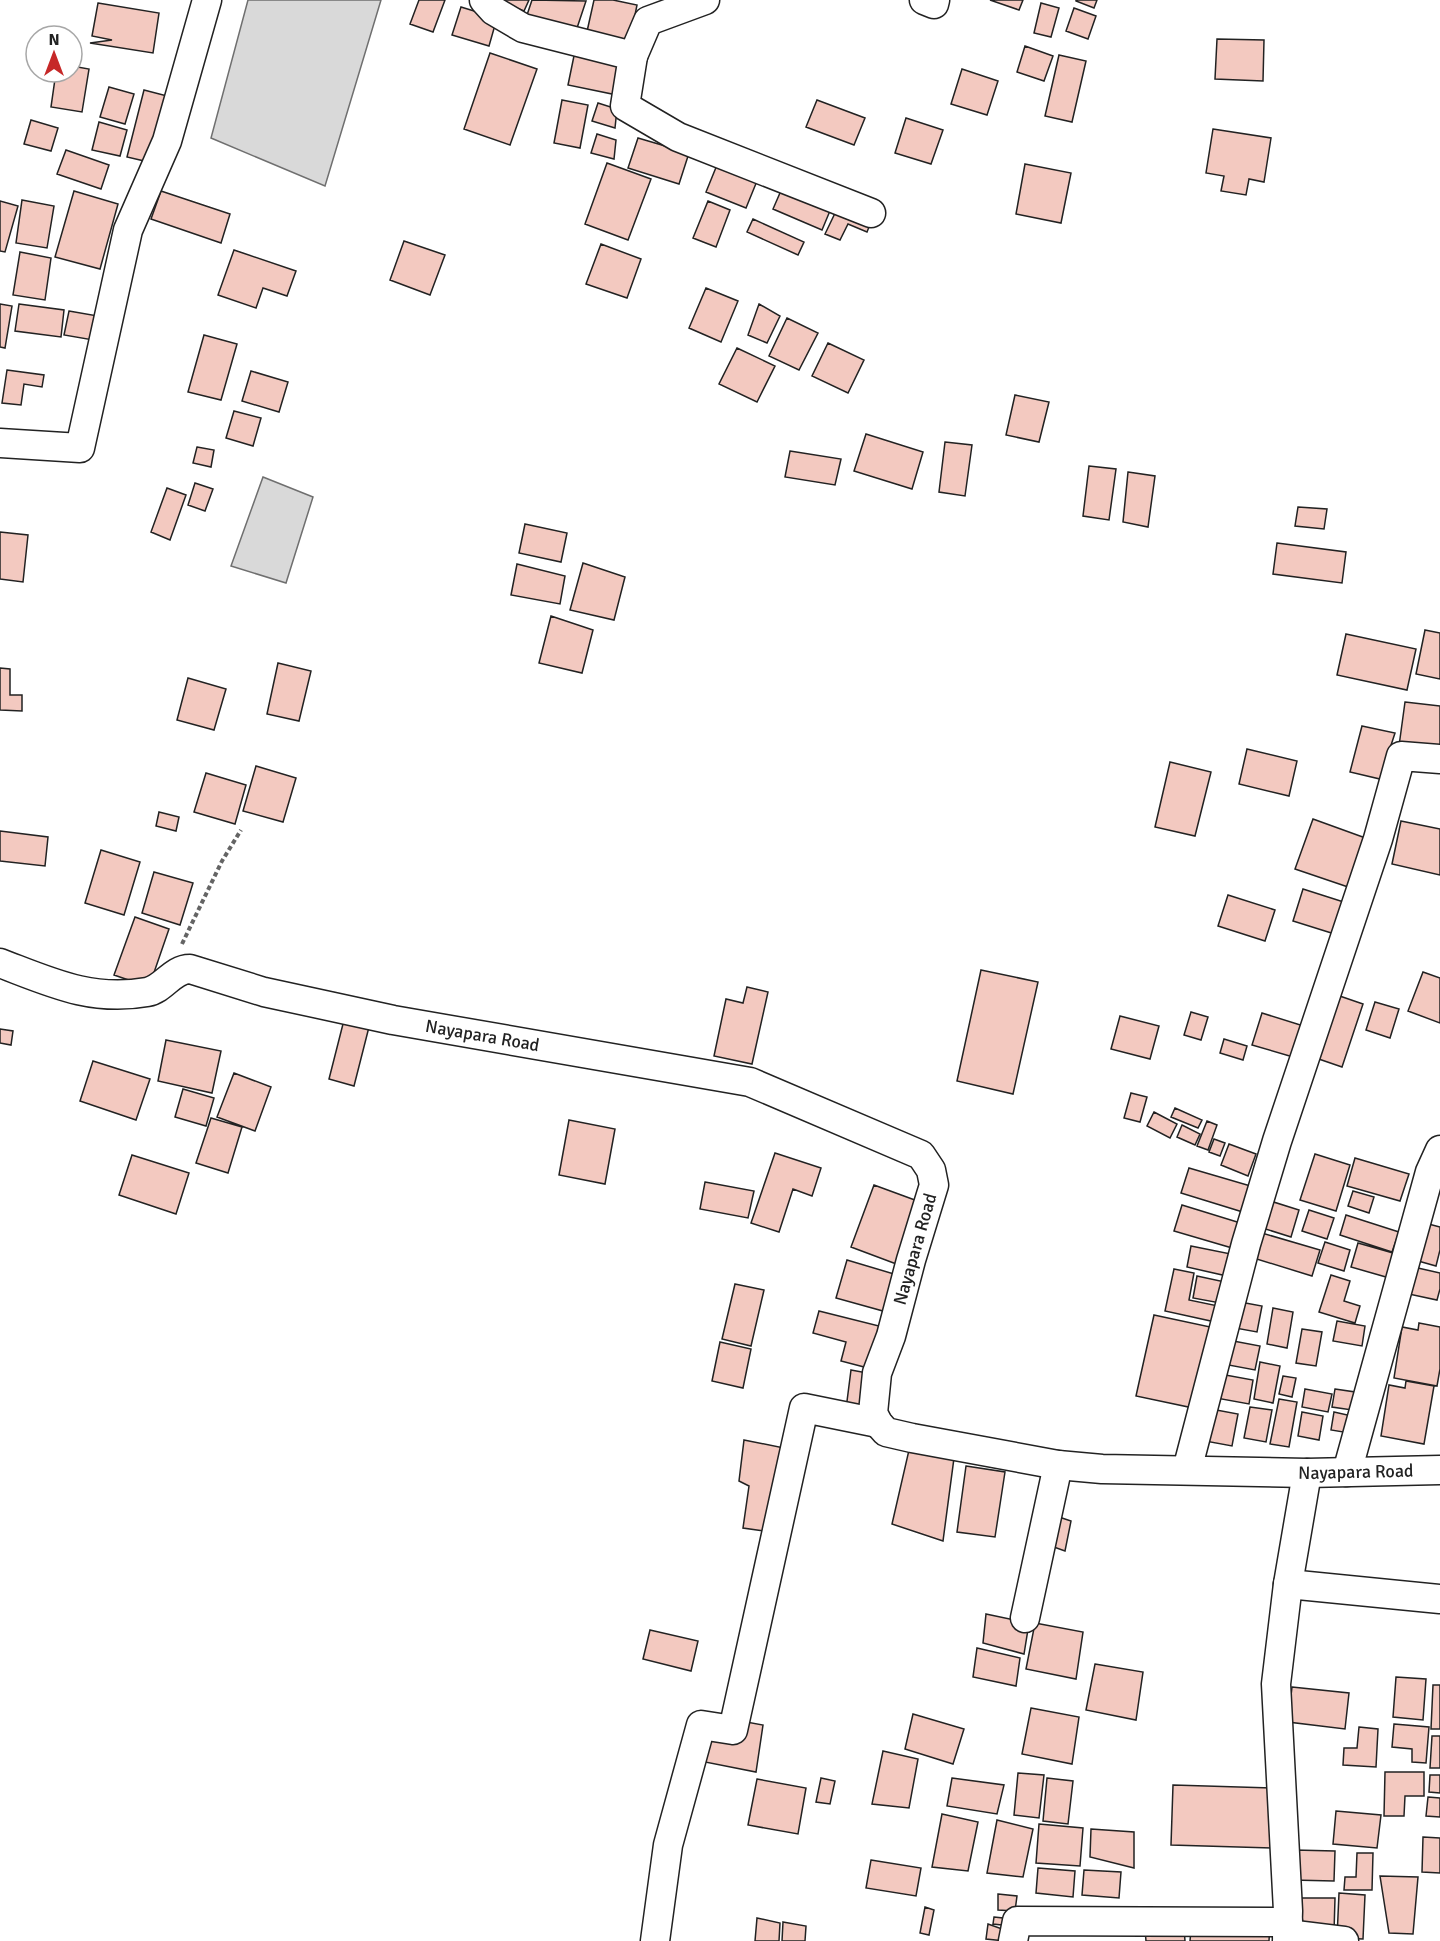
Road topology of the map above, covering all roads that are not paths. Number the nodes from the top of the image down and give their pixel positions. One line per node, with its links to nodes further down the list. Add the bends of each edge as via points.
1 (207, 0): 8 (street, via 167,141 128,230 80,448)
2 (483, 0): 6 (street, via 523,28)
3 (705, 0): 6 (street, via 648,21)
4 (924, 0): 5 (street, via 934,4)
5 (935, 0)
6 (633, 56): 7 (street, via 625,106 678,137)
7 (871, 213)
8 (0, 443)
9 (1440, 759): 14 (street, via 1401,756 1378,839 1246,1244)
10 (0, 963): 12 (street, Nayapara Road, via 70,990 110,996 149,992 183,969 190,969 264,992 393,1020 750,1082 921,1155 931,1170 934,1185 877,1373 873,1413)
11 (1440, 1150): 16 (street, via 1430,1172)
12 (878, 1423): 13 (street, Nayapara Road, via 886,1432); 22 (street, via 804,1408 733,1730 701,1725 668,1845)
13 (1058, 1465): 14 (street, Nayapara Road); 20 (street)
14 (1187, 1470): 17 (street, Nayapara Road)
15 (1440, 1470): 16 (street, Nayapara Road)
16 (1347, 1472): 17 (street, Nayapara Road)
17 (1307, 1473): 18 (street)
18 (1288, 1584): 19 (street); 21 (street, via 1276,1684)
19 (1440, 1599)
20 (1024, 1618)
21 (1288, 1932): 23 (street, via 1017,1921); 24 (street)
22 (655, 1941)
23 (1013, 1941)
24 (1344, 1941)

